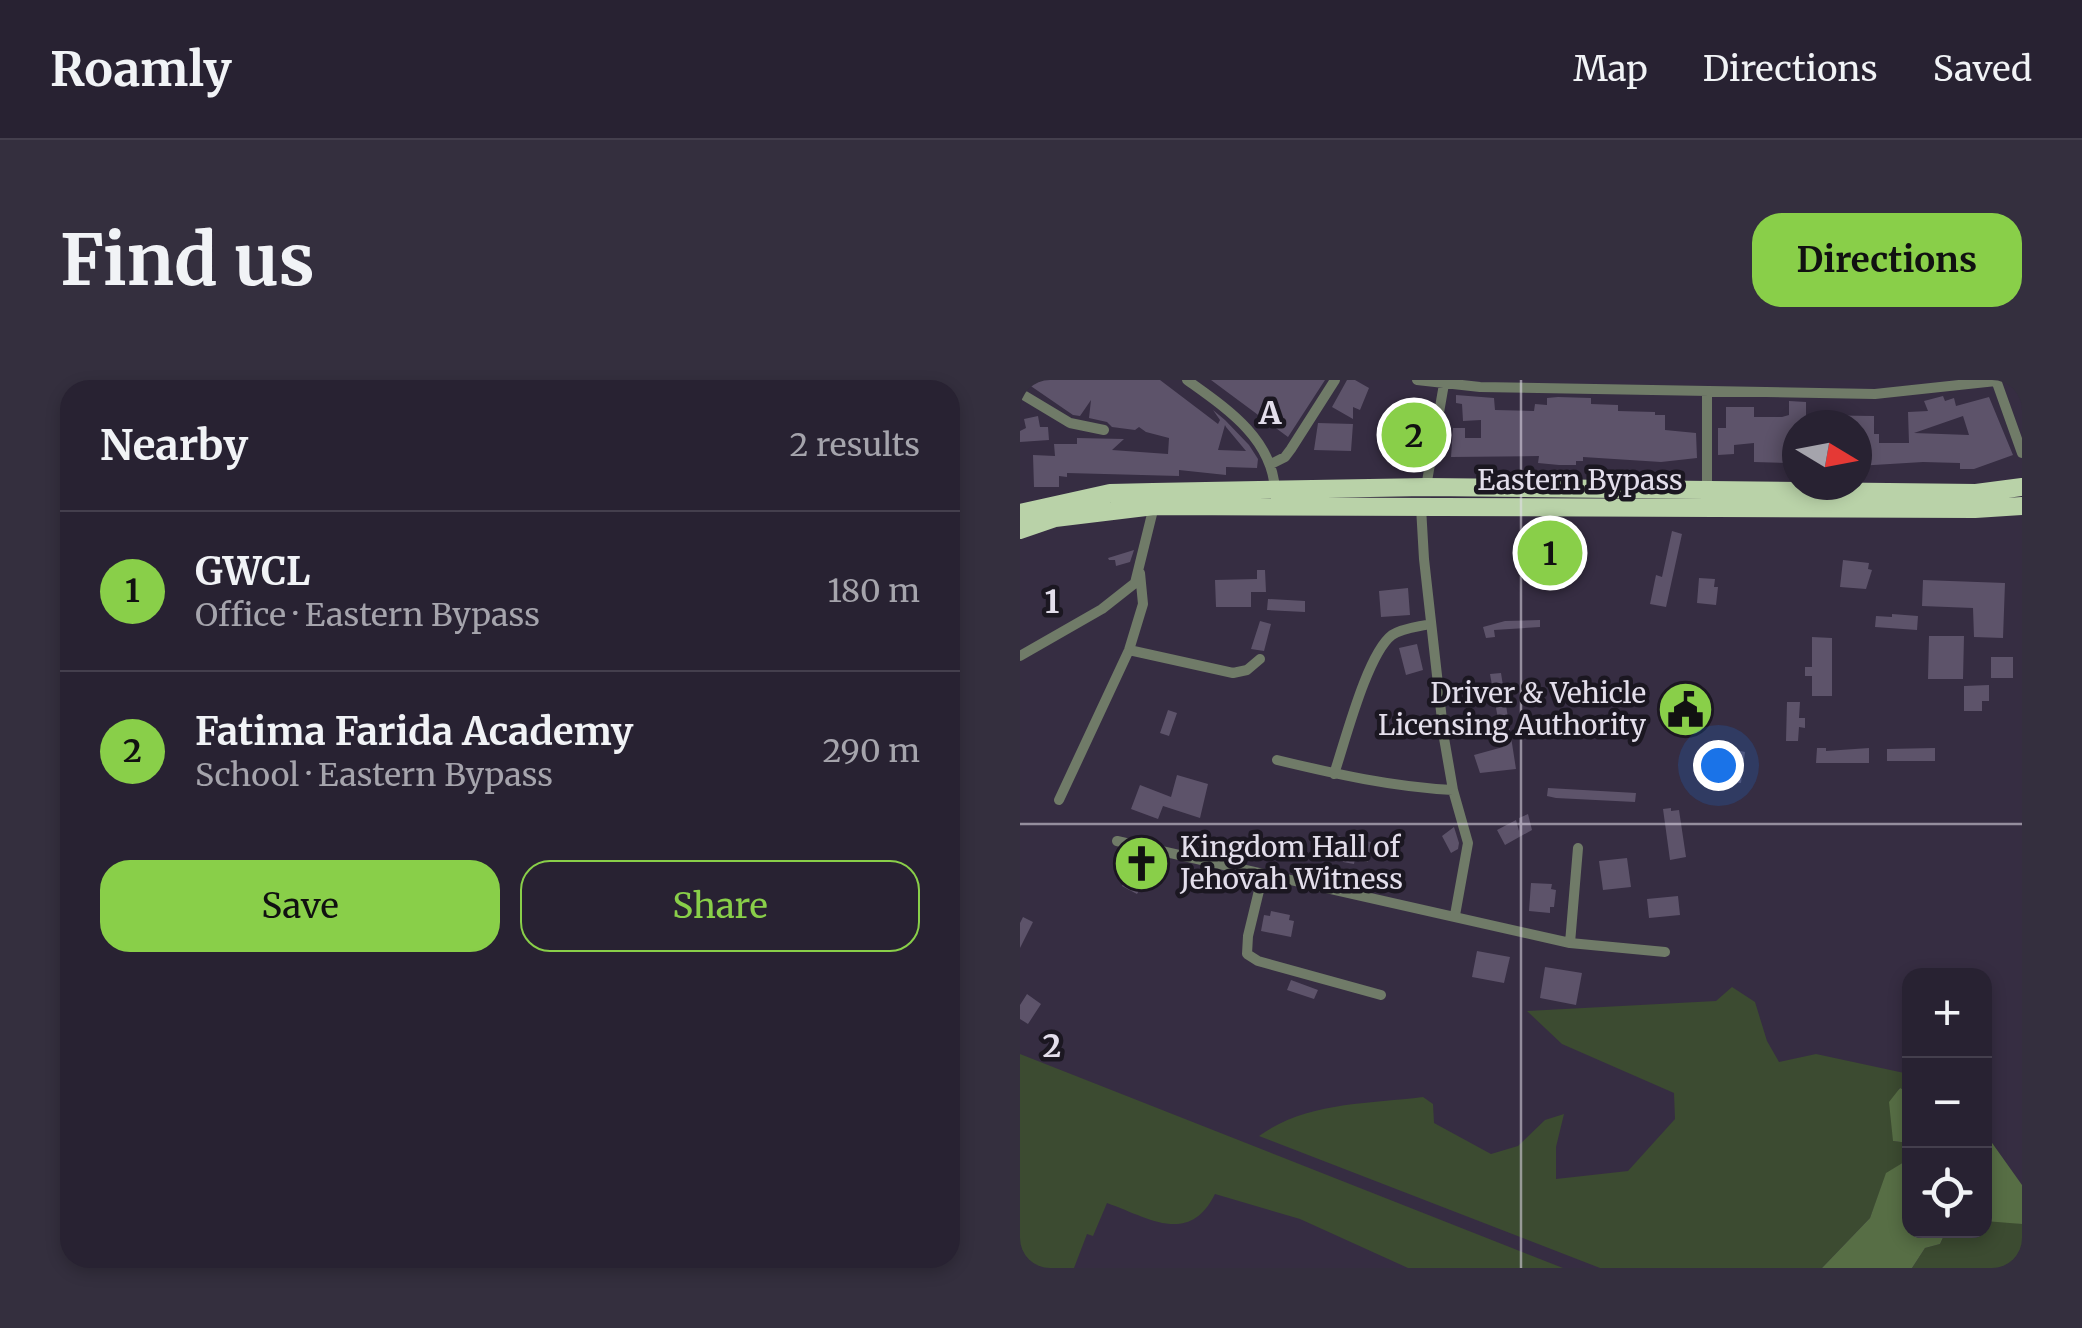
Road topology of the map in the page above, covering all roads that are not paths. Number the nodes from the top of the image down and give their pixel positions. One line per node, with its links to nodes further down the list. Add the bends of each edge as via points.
1 (1187, 380): 10 (street, via 1236,416)
2 (1335, 380): 10 (street, via 1285,458)
3 (1417, 380): 5 (street)
4 (1996, 380): 6 (street, via 1875,394); 9 (street)
5 (1444, 384): 6 (street); 12 (street)
6 (1707, 392): 14 (street)
7 (1020, 393): 8 (street, via 1070,423)
8 (1104, 430)
9 (2022, 453)
10 (1272, 464): 13 (street)
11 (2022, 487): 14 (highway, Eastern Bypass, via 1976,493)
12 (1426, 488): 13 (highway, Eastern Bypass); 14 (highway, Eastern Bypass)
13 (1275, 490): 18 (highway, Eastern Bypass, via 1110,492)
14 (1707, 492)
15 (1154, 506): 17 (highway, Eastern Bypass); 19 (highway, Eastern Bypass, via 1055,518); 20 (street)
16 (2022, 506): 17 (highway, Eastern Bypass)
17 (1422, 507): 21 (street)
18 (1020, 513)
19 (1020, 530)
20 (1140, 573): 22 (street, via 1143,604); 23 (street, via 1124,595)
21 (1430, 624): 26 (street, via 1392,635 1380,649); 27 (street)
22 (1129, 650): 24 (street, via 1233,673); 28 (street)
23 (1020, 656)
24 (1260, 659)
25 (1277, 760): 26 (street)
26 (1334, 774): 27 (street)
27 (1452, 790): 32 (street, via 1468,843)
28 (1059, 800)
29 (1118, 842): 31 (street)
30 (1578, 848): 33 (street)
31 (1263, 874): 32 (street); 35 (street, via 1248,954)
32 (1455, 915): 33 (street)
33 (1570, 943): 34 (street)
34 (1665, 952)
35 (1381, 995)

